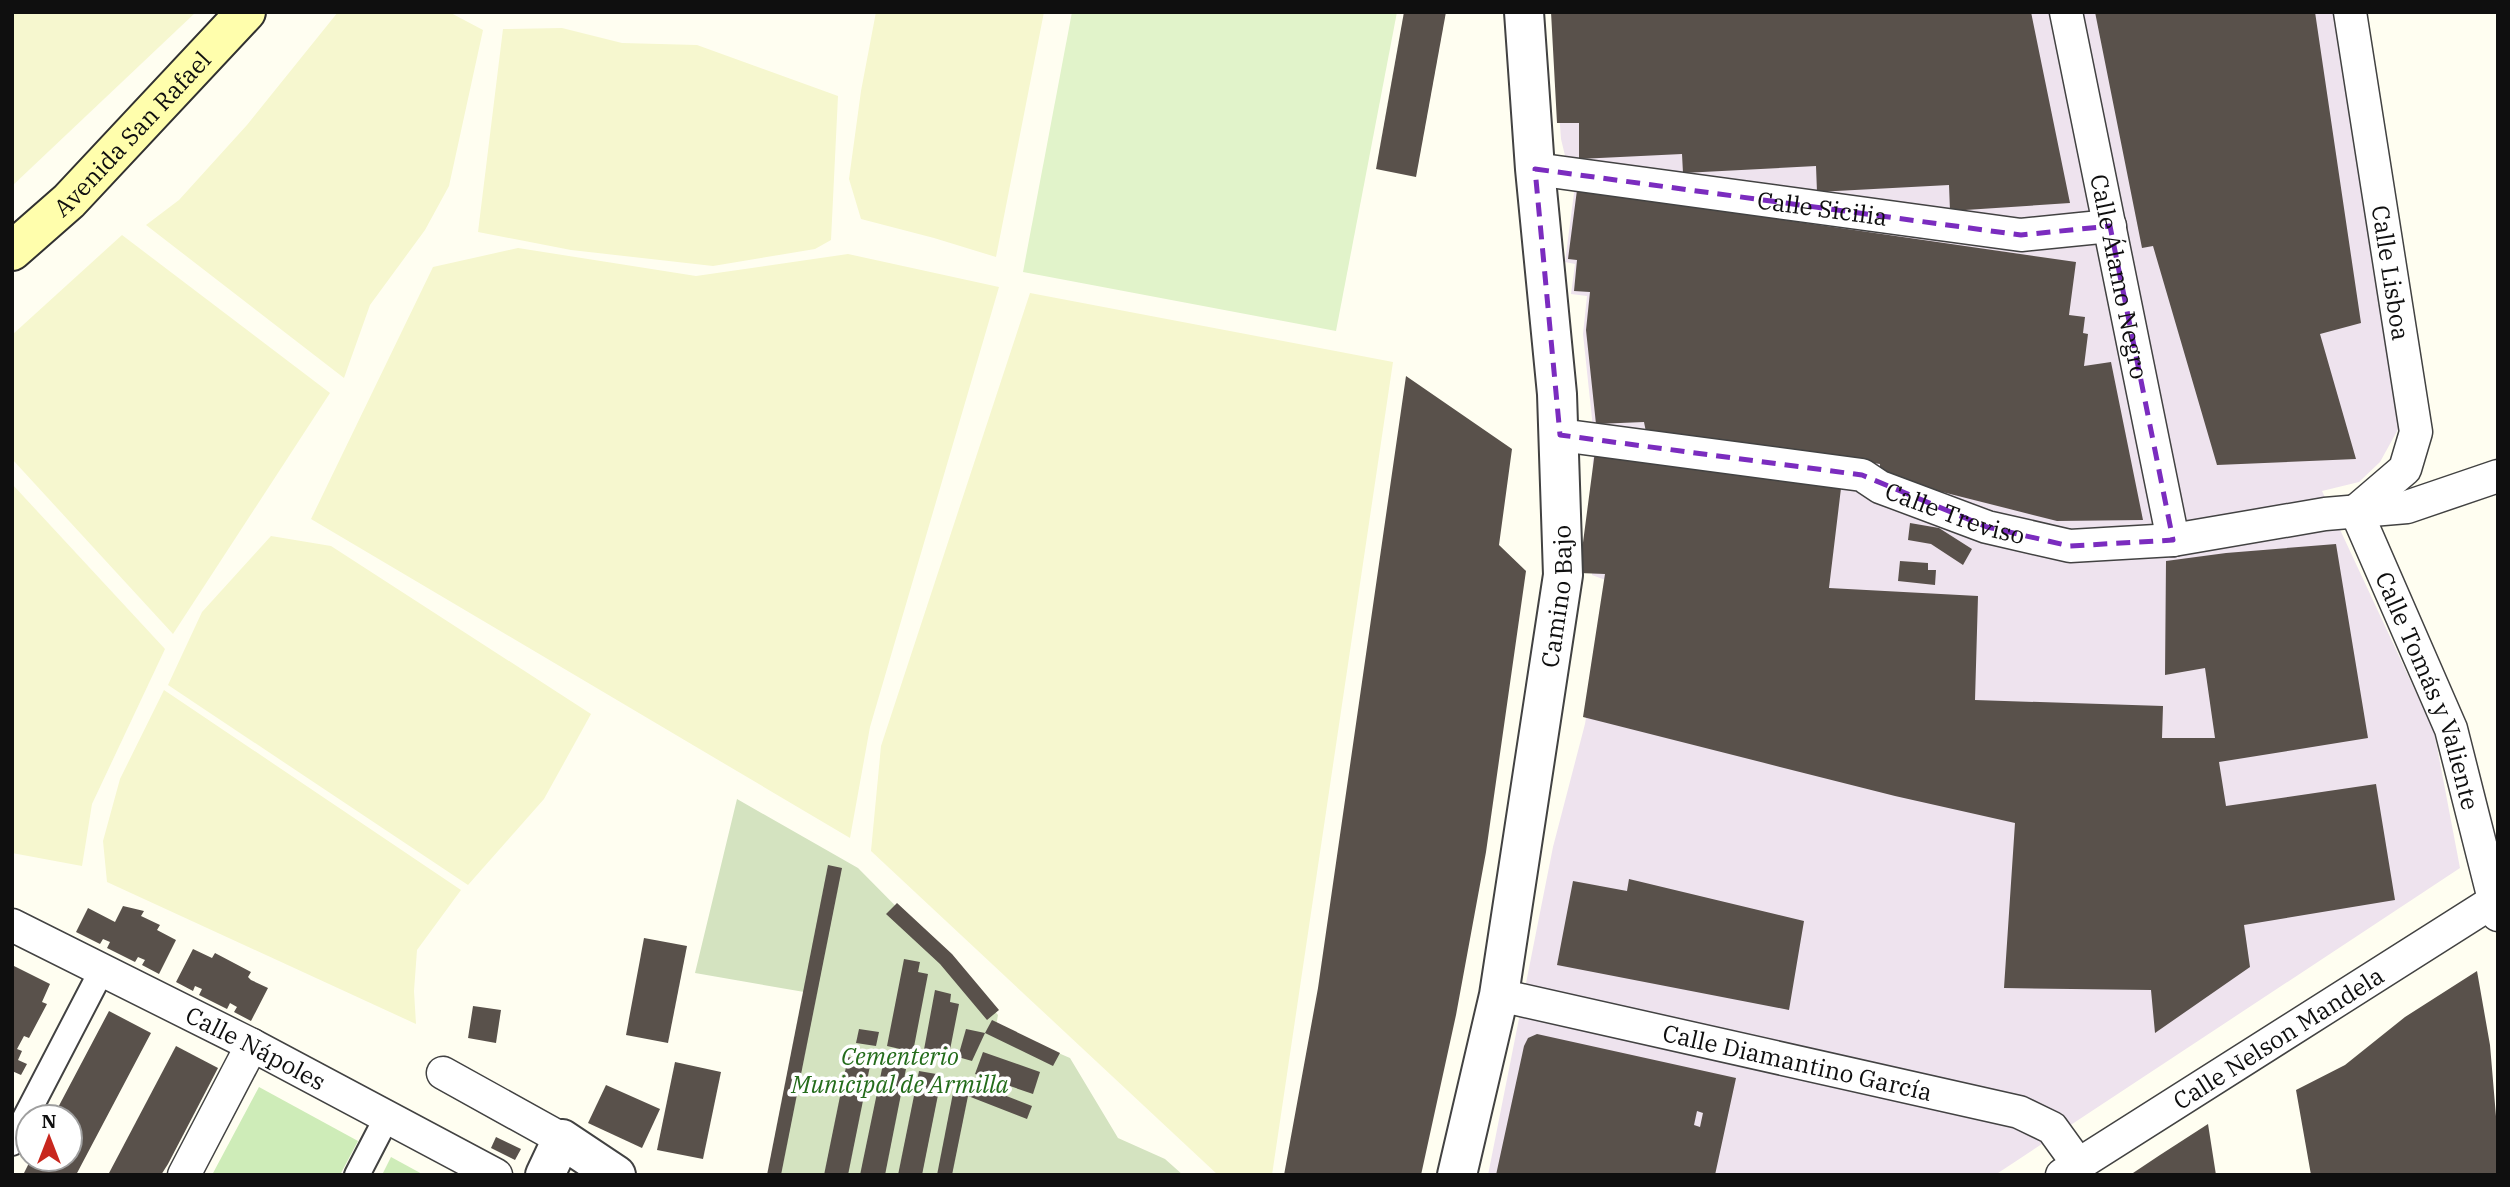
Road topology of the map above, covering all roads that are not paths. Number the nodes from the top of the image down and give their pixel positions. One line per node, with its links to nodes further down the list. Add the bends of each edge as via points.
1 (246, 12): 7 (main road, Avenida San Rafael, via 69,201)
2 (1524, 12): 5 (street, Camino Bajo)
3 (2066, 12): 6 (street, Calle Álamo Negro)
4 (2350, 12): 10 (street, Calle Lisboa, via 2416,432 2404,469)
5 (1535, 169): 6 (street, Calle Sicilia, via 2021,235); 8 (street, Camino Bajo)
6 (2109, 226): 11 (street, Calle Álamo Negro)
7 (12, 251)
8 (1560, 435): 11 (street, Calle Treviso, via 1862,475 1880,487 1987,527 2070,546); 15 (street, Camino Bajo, via 1563,575)
9 (2498, 476): 10 (street, Calle Treviso, via 2407,507)
10 (2356, 511): 11 (street, Calle Treviso); 12 (street, Calle Tomás y Valiente, via 2451,729)
11 (2173, 540)
12 (2496, 908): 21 (street, Calle Nelson Mandela)
13 (12, 925): 14 (street, Calle Nápoles)
14 (103, 968): 16 (street, Calle Nápoles); 20 (street)
15 (1499, 995): 21 (street, Calle Diamantino García, via 2019,1112 2052,1128); 27 (street, Camino Bajo)
16 (252, 1045): 18 (street, Calle Nápoles); 22 (street)
17 (443, 1073): 19 (street)
18 (387, 1117): 23 (street); 24 (street, Calle Nápoles)
19 (562, 1139): 25 (street); 26 (street)
20 (12, 1143)
21 (2070, 1169)
22 (184, 1175)
23 (356, 1175)
24 (496, 1175)
25 (545, 1175)
26 (616, 1175)
27 (1457, 1175)

